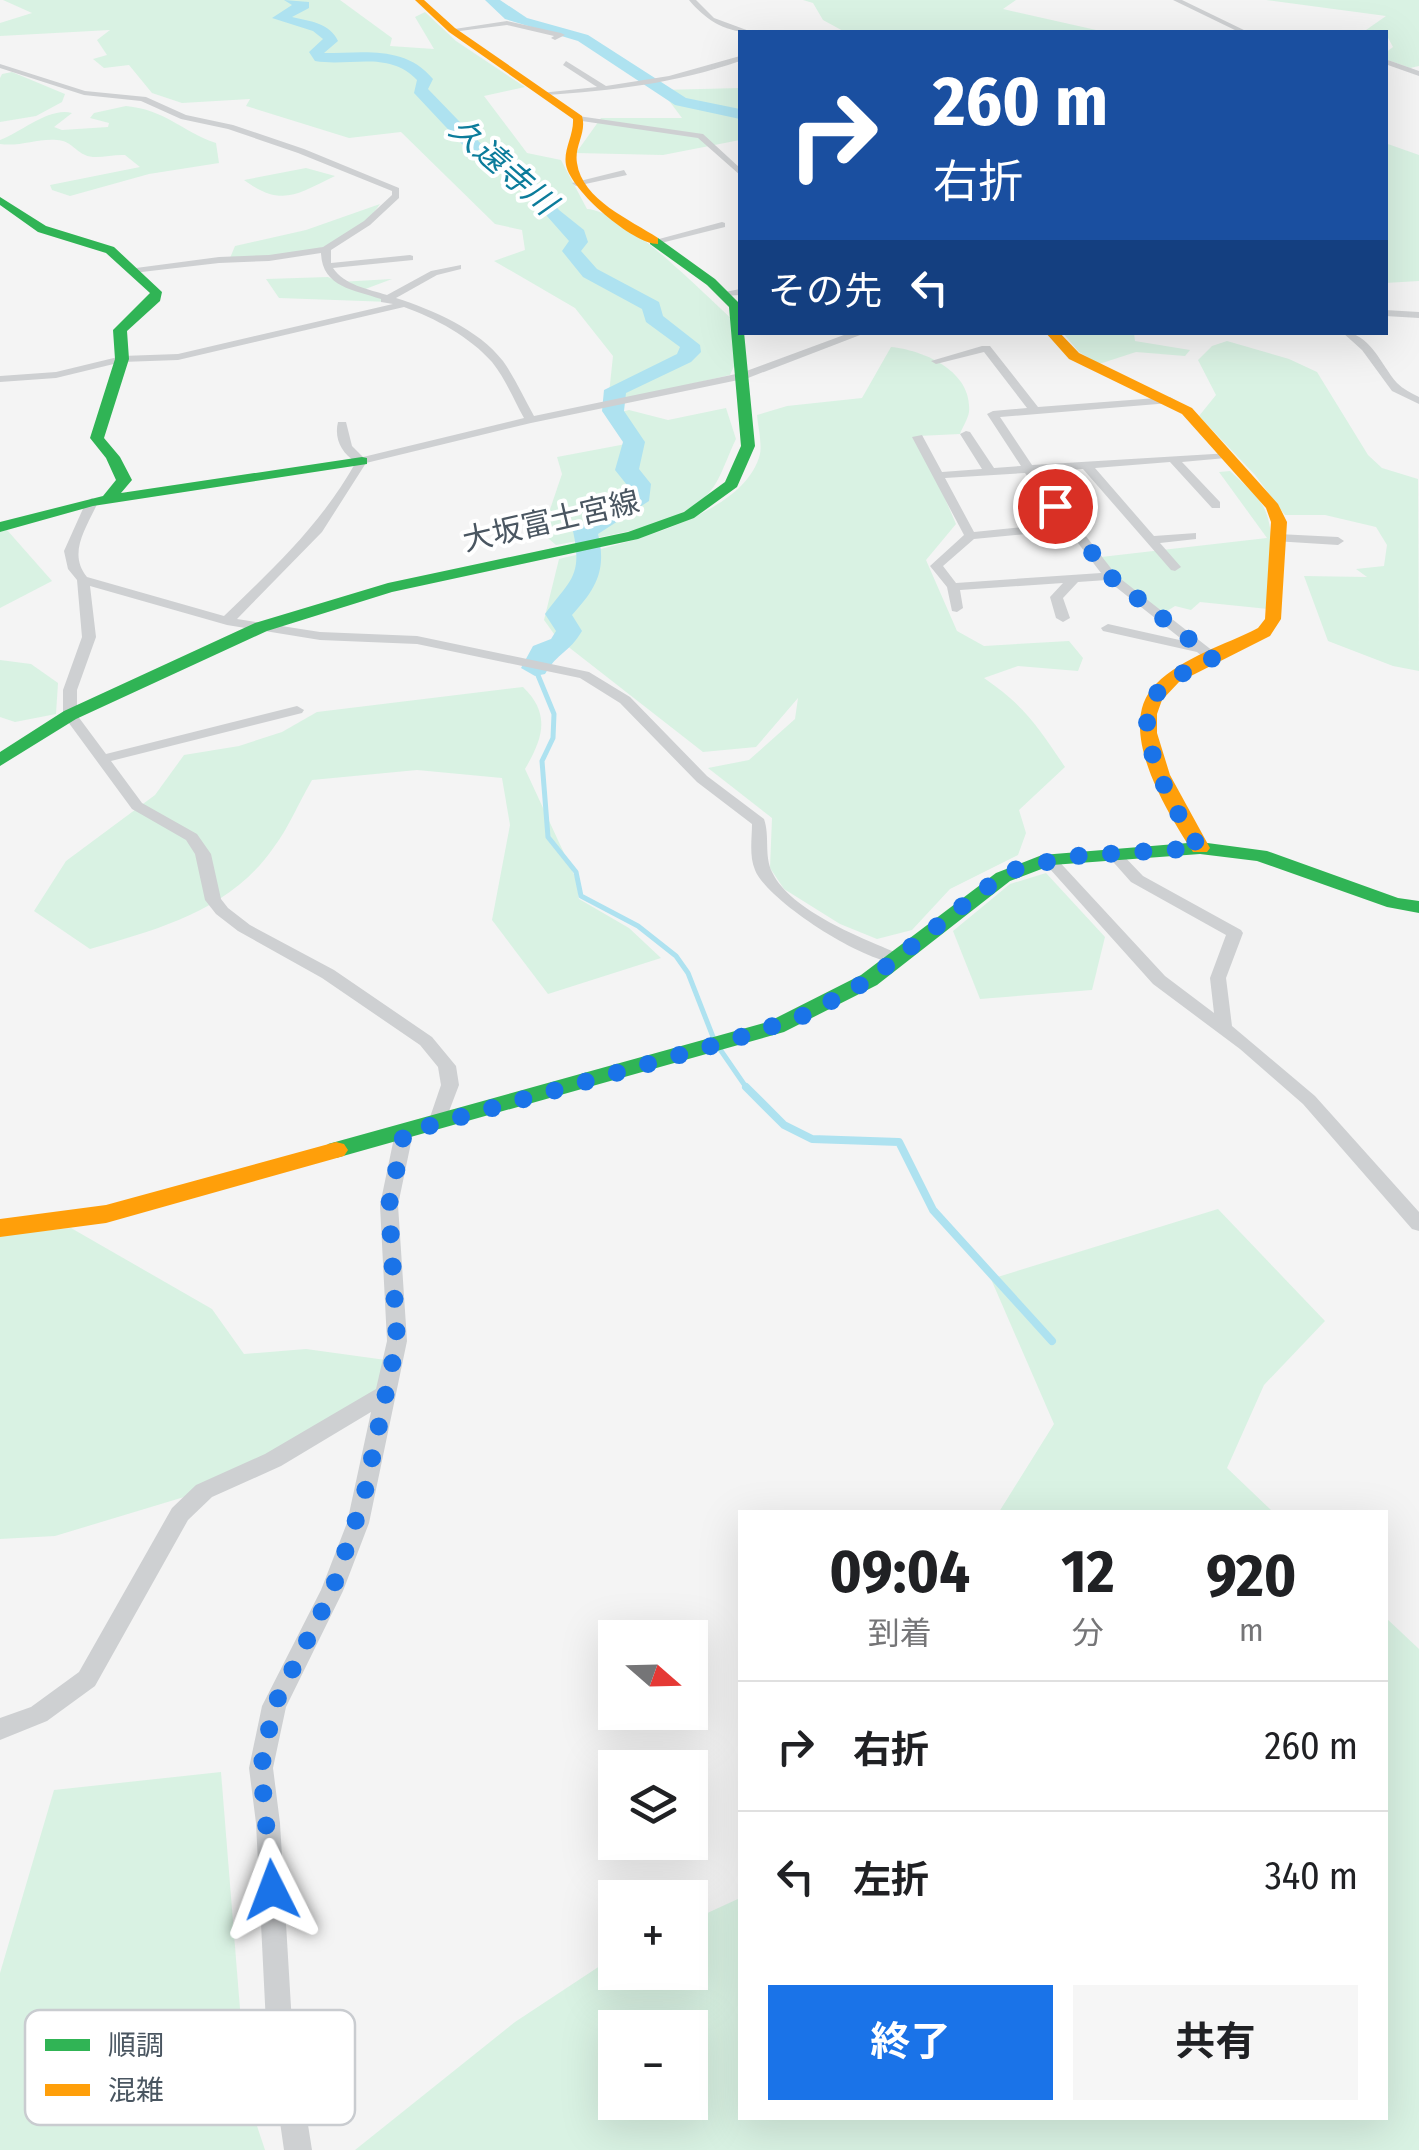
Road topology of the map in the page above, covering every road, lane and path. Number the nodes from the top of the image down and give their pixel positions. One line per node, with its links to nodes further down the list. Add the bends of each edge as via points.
1 (419, 0): 4 (street)
2 (692, 0): 5 (street, via 711,20)
3 (1176, 0): 6 (street)
4 (452, 30): 7 (street, via 507,23 561,36); 14 (street)
5 (742, 30)
6 (1240, 30)
7 (555, 38)
8 (738, 59): 13 (street)
9 (1388, 62): 12 (street)
10 (566, 63): 13 (street)
11 (0, 66): 22 (street, via 75,91 143,99 184,118 230,126 396,190 368,223)
12 (1416, 70)
13 (604, 88): 14 (street)
14 (545, 93): 15 (street)
15 (578, 118): 16 (street, via 700,136); 18 (street, via 570,159)
16 (738, 171)
17 (624, 173): 18 (street)
18 (576, 183): 21 (street, 大坂富士宮線)
19 (0, 200): 26 (street, via 42,230 110,250)
20 (722, 226): 21 (street)
21 (653, 242): 28 (street, 大坂富士宮線)
22 (326, 248): 24 (street); 26 (street)
23 (410, 258): 24 (street)
24 (327, 266): 27 (street, via 339,282)
25 (458, 267): 27 (street, via 434,272)
26 (136, 271): 38 (street, via 156,298 120,330)
27 (385, 300): 29 (street)
28 (736, 304)
29 (400, 305): 38 (street, via 211,351); 45 (street, via 428,312 491,353)
30 (1388, 312): 31 (street)
31 (1419, 315)
32 (739, 335): 40 (street, 大坂富士宮線)
33 (837, 335): 37 (street)
34 (857, 335): 37 (street)
35 (1054, 335): 42 (street, via 1074,356)
36 (1351, 335): 43 (street, via 1396,389)
37 (846, 340): 40 (street)
38 (122, 360): 41 (street); 56 (street, via 97,438 124,480)
39 (936, 362): 44 (street, via 986,348)
40 (744, 376): 45 (street); 73 (street, 大坂富士宮線, via 748,446 732,484 689,515 610,543 388,588)
41 (0, 379)
42 (1170, 400): 44 (street); 49 (street)
43 (1419, 401)
44 (1034, 410): 53 (street, via 993,414)
45 (531, 420): 51 (street)
46 (342, 424): 51 (street, via 342,440)
47 (966, 434): 54 (street)
48 (918, 438): 55 (street)
49 (1226, 455): 50 (street); 62 (street, via 1273,507)
50 (1172, 458): 52 (street); 57 (street)
51 (362, 461): 56 (street); 72 (street, via 340,506)
52 (1087, 466): 53 (street); 63 (street)
53 (1031, 470): 54 (street); 58 (street)
54 (991, 472): 55 (street)
55 (942, 475): 60 (street)
56 (100, 502): 59 (street); 68 (street, via 70,552)
57 (1216, 506)
58 (1070, 526): 60 (street); 66 (street)
59 (0, 527)
60 (970, 536): 69 (street, via 936,566)
61 (1192, 536): 63 (street)
62 (1278, 538): 64 (street); 75 (street, via 1273,619 1250,642)
63 (1150, 540): 65 (street)
64 (1338, 541)
65 (1175, 567)
66 (1111, 576): 67 (street); 75 (street)
67 (1074, 578): 69 (street); 71 (street, via 1056,597)
68 (82, 580): 72 (street); 77 (street, via 89,637 70,690)
69 (953, 587): 70 (street)
70 (957, 608)
71 (1063, 618)
72 (227, 621): 73 (street)
73 (261, 627): 77 (street, 大坂富士宮線); 84 (street, via 417,640 584,675 624,700 702,779 759,822 760,865 779,892 835,931)
74 (1108, 628): 75 (street)
75 (1207, 653): 80 (street, via 1152,698 1145,719 1166,790)
76 (297, 710): 78 (street)
77 (70, 715): 78 (street); 79 (street, 大坂富士宮線)
78 (102, 759): 86 (street, via 137,806 192,836 222,911 426,1041 447,1066 450,1085)
79 (0, 760)
80 (1200, 848): 81 (street); 83 (street, via 1260,856)
81 (1115, 855): 82 (street); 85 (street, via 1137,878 1234,933 1218,978)
82 (1049, 860): 84 (street, via 1018,868 984,889); 85 (street, via 1159,980)
83 (1419, 907)
84 (896, 959): 86 (street, via 808,1014)
85 (1224, 1029): 88 (street, via 1309,1100)
86 (437, 1123): 87 (street)
87 (404, 1133): 89 (street, via 106,1214); 90 (street, via 389,1205 397,1341)
88 (1419, 1224)
89 (0, 1228)
90 (385, 1394): 91 (street, via 273,1460 204,1491 180,1514 87,1679 39,1714); 92 (street, via 358,1523 274,1706 261,1768)
91 (0, 1728)
92 (278, 2010)
93 (294, 2125): 94 (street)
94 (298, 2150)

